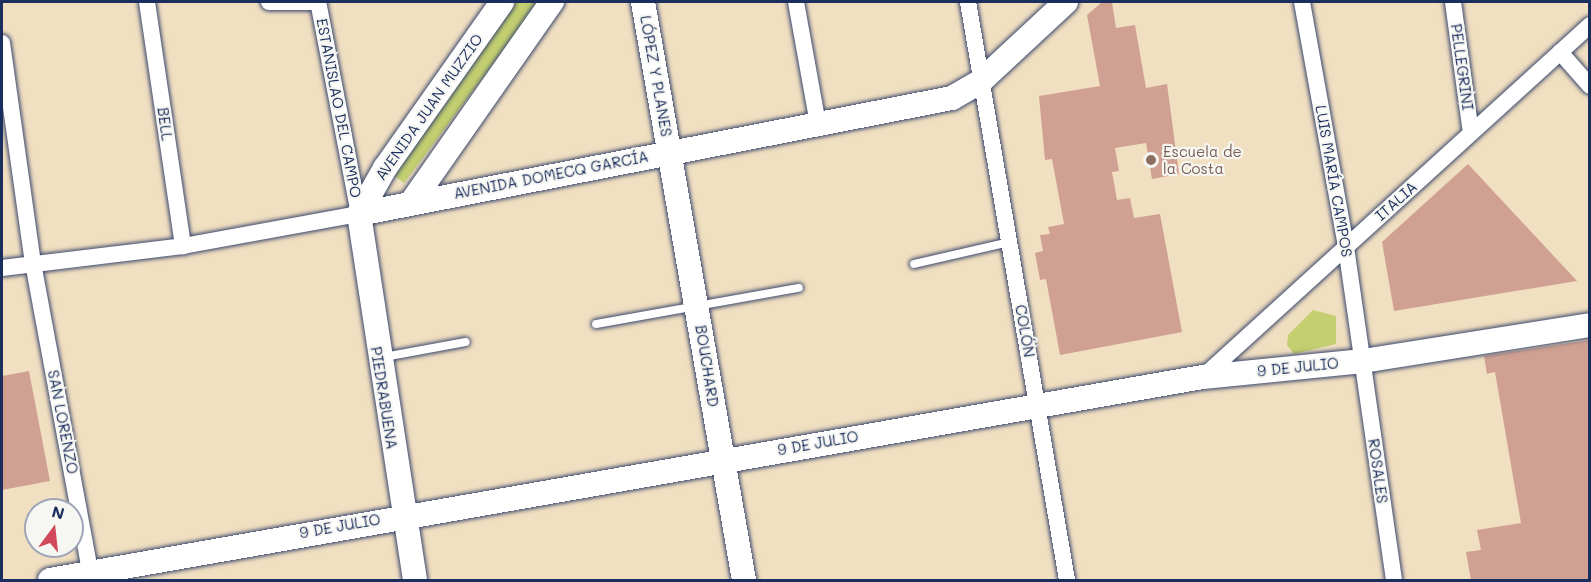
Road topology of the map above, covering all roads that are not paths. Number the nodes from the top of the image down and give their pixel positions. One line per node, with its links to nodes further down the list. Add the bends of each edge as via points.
1 (147, 2): 23 (street, BELL)
2 (269, 2): 3 (street)
3 (317, 2): 21 (street, ESTANISLAO DEL CAMPO)
4 (502, 2): 21 (main road, AVENIDA JUAN MUZZIO, via 385,168)
5 (552, 2): 20 (main road)
6 (643, 2): 19 (main road, LÓPEZ Y PLANES)
7 (796, 2): 17 (street)
8 (968, 2): 15 (street, COLÓN)
9 (1066, 2): 15 (main road, AVENIDA DOMECQ GARCÍA)
10 (1302, 2): 24 (street, LUIS MARÍA CAMPOS)
11 (1453, 2): 18 (street, PELLEGRINI)
12 (1590, 25): 14 (street, ITALIA)
13 (2, 43): 25 (street, SAN LORENZO)
14 (1560, 52): 16 (street); 18 (street, ITALIA)
15 (981, 81): 17 (main road, AVENIDA DOMECQ GARCÍA, via 952,98); 22 (street, COLÓN)
16 (1590, 86)
17 (818, 124): 19 (main road, AVENIDA DOMECQ GARCÍA)
18 (1471, 133): 24 (street, ITALIA)
19 (669, 151): 20 (main road, AVENIDA DOMECQ GARCÍA); 29 (main road, BOUCHARD)
20 (411, 203): 21 (main road, AVENIDA DOMECQ GARCÍA)
21 (359, 214): 23 (street, AVENIDA DOMECQ GARCÍA); 33 (main road, PIEDRABUENA)
22 (1009, 242): 26 (lane); 36 (street, COLÓN)
23 (183, 246): 25 (street, AVENIDA DOMECQ GARCÍA)
24 (1346, 247): 34 (street, LUIS MARÍA CAMPOS); 35 (street, ITALIA)
25 (33, 263): 27 (street, AVENIDA DOMECQ GARCÍA); 39 (street, SAN LORENZO)
26 (914, 264)
27 (2, 268)
28 (799, 288): 29 (lane)
29 (698, 306): 30 (lane); 37 (main road, BOUCHARD)
30 (596, 324)
31 (1590, 325): 34 (main road, 9 DE JULIO)
32 (466, 342): 33 (lane)
33 (377, 358): 38 (main road, PIEDRABUENA)
34 (1363, 361): 35 (main road, 9 DE JULIO); 44 (street, ROSALES)
35 (1203, 377): 36 (main road, 9 DE JULIO)
36 (1038, 405): 37 (main road, 9 DE JULIO); 43 (street, COLÓN)
37 (722, 460): 38 (main road, 9 DE JULIO); 42 (main road, BOUCHARD)
38 (402, 515): 39 (main road, 9 DE JULIO); 41 (main road, PIEDRABUENA)
39 (92, 576): 40 (main road, 9 DE JULIO)
40 (50, 580)
41 (415, 580)
42 (744, 580)
43 (1067, 580)
44 (1394, 580)

